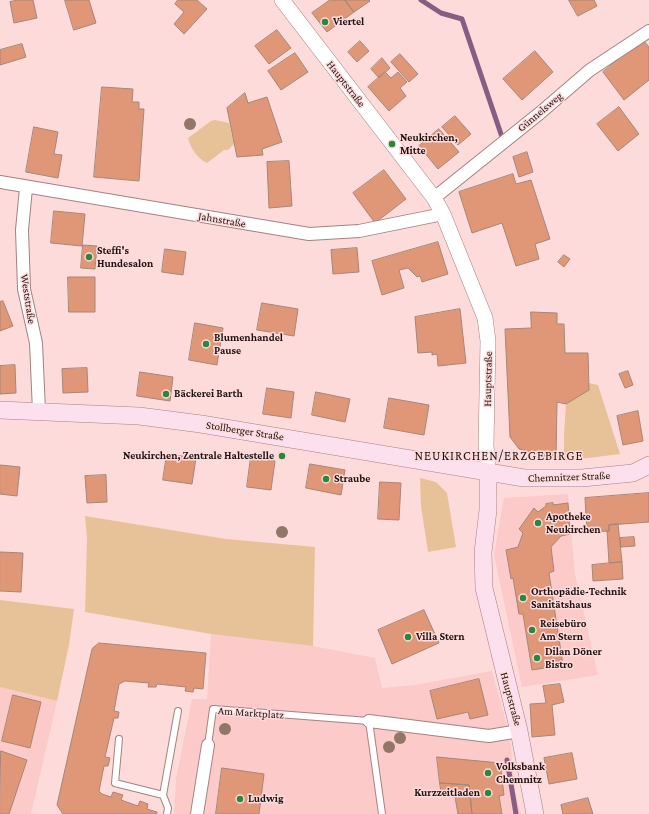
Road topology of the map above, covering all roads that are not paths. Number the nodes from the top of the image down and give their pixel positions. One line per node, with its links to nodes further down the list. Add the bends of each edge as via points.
1 (282, 0): 5 (street, Hauptstraße)
2 (649, 31): 5 (street, Günnelsweg, via 590,70)
3 (0, 182): 4 (street, Jahnstraße)
4 (26, 188): 6 (street, Jahnstraße, via 310,234 359,231); 8 (street, Weststraße, via 22,230 24,289 36,343)
5 (434, 198): 6 (street, Hauptstraße)
6 (443, 214): 10 (street, Hauptstraße, via 485,318 488,341)
7 (0, 410): 8 (main road, Stollberger Straße)
8 (39, 410): 10 (main road, Stollberger Straße, via 139,416 201,424)
9 (649, 465): 10 (main road, Chemnitzer Straße, via 633,473 582,478 524,478)
10 (488, 472): 13 (main road, Hauptstraße, via 488,510 483,552 484,588)
11 (178, 712): 16 (lane)
12 (369, 721): 13 (street, Am Marktplatz, via 489,736); 15 (lane, Am Marktplatz, via 213,709); 19 (lane)
13 (519, 731): 20 (main road, Hauptstraße)
14 (120, 739): 16 (lane, via 115,783)
15 (208, 745): 18 (street, Am Marktplatz)
16 (163, 795): 17 (lane, via 168,808)
17 (166, 814)
18 (197, 814)
19 (382, 814)
20 (536, 814)

